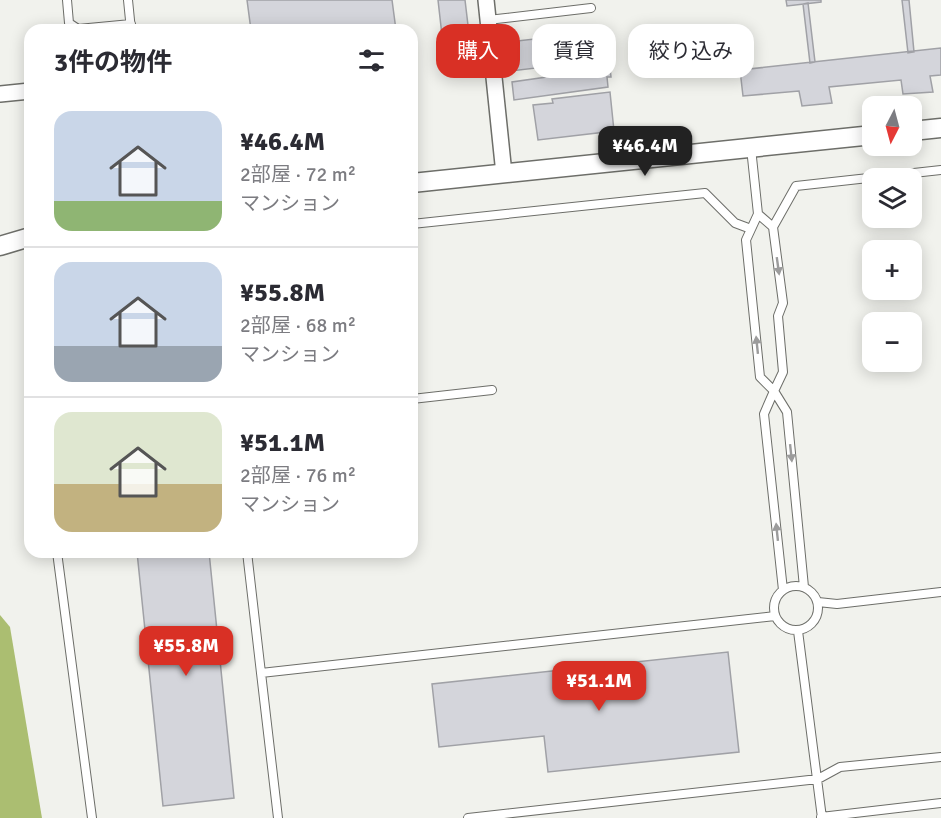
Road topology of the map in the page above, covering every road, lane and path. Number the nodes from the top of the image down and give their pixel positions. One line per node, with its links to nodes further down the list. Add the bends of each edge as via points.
1 (67, 0): 6 (lane)
2 (128, 0): 7 (lane)
3 (486, 0): 5 (street)
4 (591, 8): 5 (lane)
5 (488, 20): 15 (street)
6 (70, 24)
7 (131, 24)
8 (24, 92): 9 (street)
9 (0, 94)
10 (941, 128): 11 (street)
11 (922, 130)
12 (862, 136): 13 (street)
13 (750, 148): 15 (street); 17 (lane)
14 (941, 170): 19 (lane, via 796,186)
15 (504, 174): 16 (street)
16 (418, 182)
17 (758, 214): 19 (lane); 20 (lane)
18 (418, 223): 20 (lane, via 705,193 735,223)
19 (772, 227): 24 (lane, one-way to 24, via 783,303 778,316 783,372)
20 (751, 229): 24 (lane, one-way to 20, via 760,377 746,240)
21 (24, 239): 22 (street)
22 (0, 246)
23 (492, 390): 25 (lane)
24 (774, 392): 28 (lane, one-way to 28, via 787,412); 29 (lane, one-way to 24, via 764,414)
25 (418, 398)
26 (58, 558): 38 (lane)
27 (249, 558): 34 (lane)
28 (804, 587): 29 (lane, via 796,585); 31 (lane)
29 (783, 590): 32 (lane, via 775,602)
30 (941, 592): 31 (lane, via 837,604)
31 (818, 602): 33 (lane, via 815,621)
32 (775, 616): 33 (lane, via 784,627); 34 (lane)
33 (798, 630): 36 (lane)
34 (261, 673): 39 (lane)
35 (941, 757): 36 (lane, via 840,767)
36 (818, 780): 40 (lane); 41 (lane)
37 (941, 803): 41 (lane)
38 (92, 818)
39 (278, 818)
40 (468, 818)
41 (821, 818)

